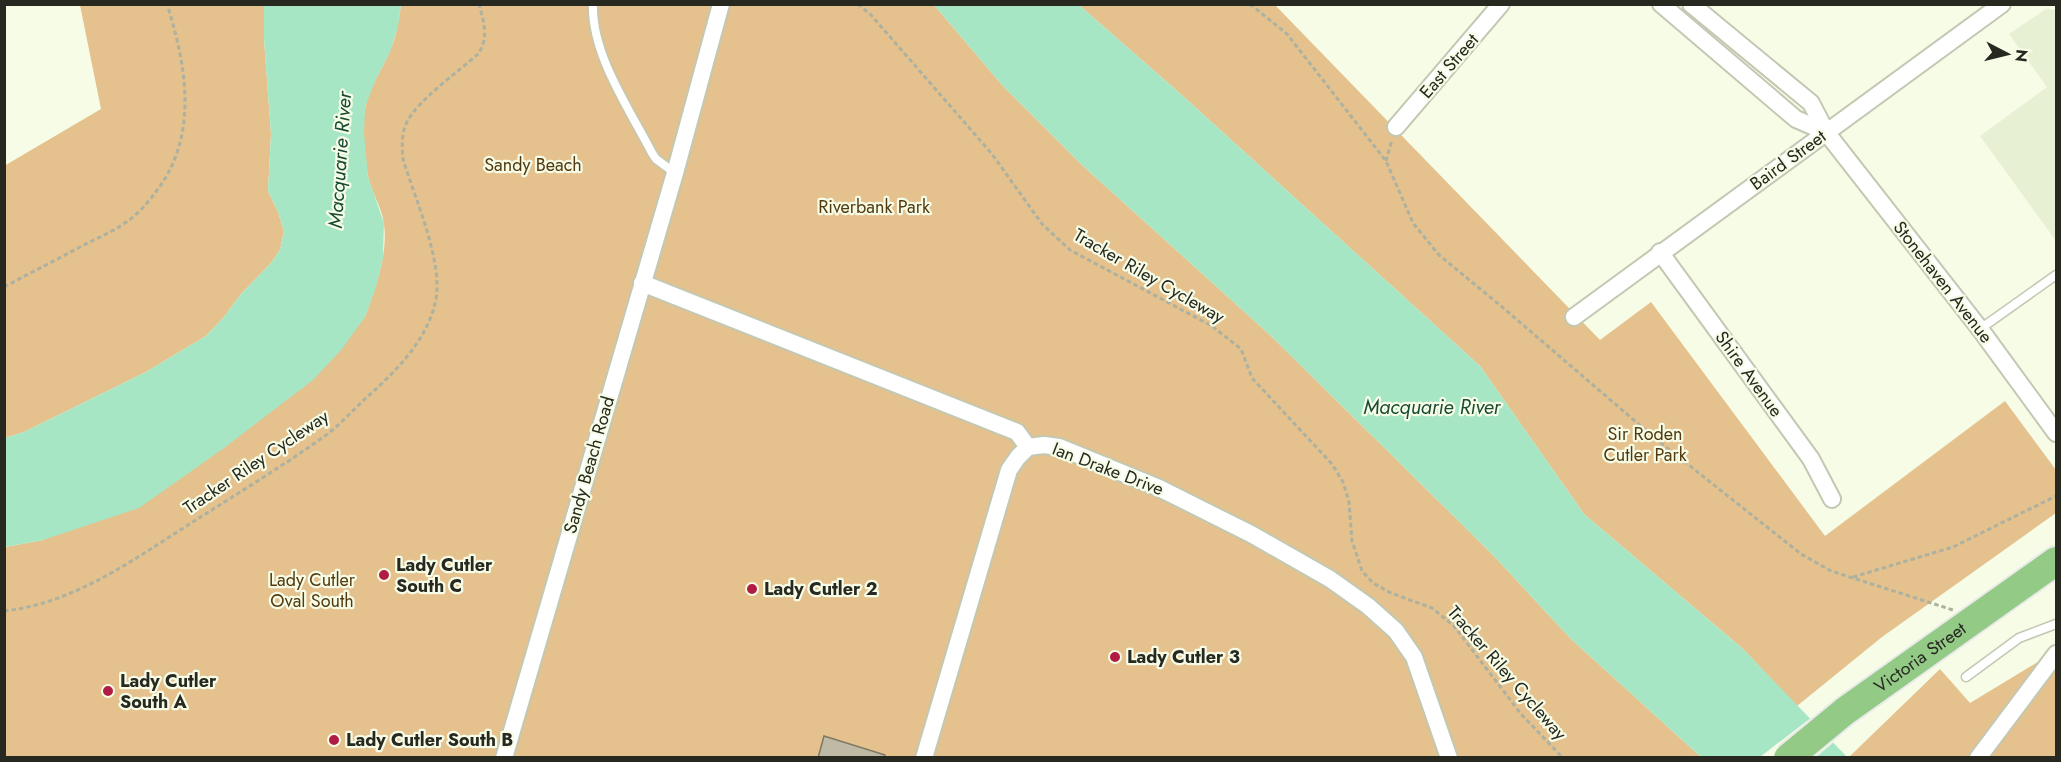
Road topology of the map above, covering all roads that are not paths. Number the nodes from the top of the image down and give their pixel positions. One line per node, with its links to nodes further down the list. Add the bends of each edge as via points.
1 (593, 4): 9 (lane, via 593,22 603,58 652,153)
2 (721, 4): 9 (street, Sandy Beach Road)
3 (1501, 4): 7 (street, East Street)
4 (1661, 4): 8 (street, Stonehaven Avenue, via 1796,119)
5 (1691, 4): 8 (street, Stonehaven Avenue, via 1811,103)
6 (2002, 4): 8 (street, Baird Street)
7 (1396, 127)
8 (1826, 132): 10 (street, Baird Street); 14 (street, Stonehaven Avenue)
9 (675, 173): 12 (street, Sandy Beach Road)
10 (1660, 252): 13 (street, Baird Street); 17 (street, Shire Avenue, via 1811,459)
11 (2056, 275): 14 (lane)
12 (642, 283): 16 (street, Ian Drake Drive, via 1017,432); 22 (street, Sandy Beach Road)
13 (1574, 317)
14 (1980, 329): 15 (street, Stonehaven Avenue)
15 (2056, 433)
16 (1028, 447): 23 (street, via 1009,470); 24 (street, Ian Drake Drive, via 1059,447 1159,488 1251,534 1330,579 1368,606 1396,632 1414,657)
17 (1832, 498)
18 (2056, 561): 25 (highway, Victoria Street, bridge, via 1845,711)
19 (2056, 624): 21 (lane, via 2019,638)
20 (2056, 654): 26 (street)
21 (1966, 677)
22 (504, 758)
23 (924, 758)
24 (1449, 758)
25 (1788, 758)
26 (1978, 758)

